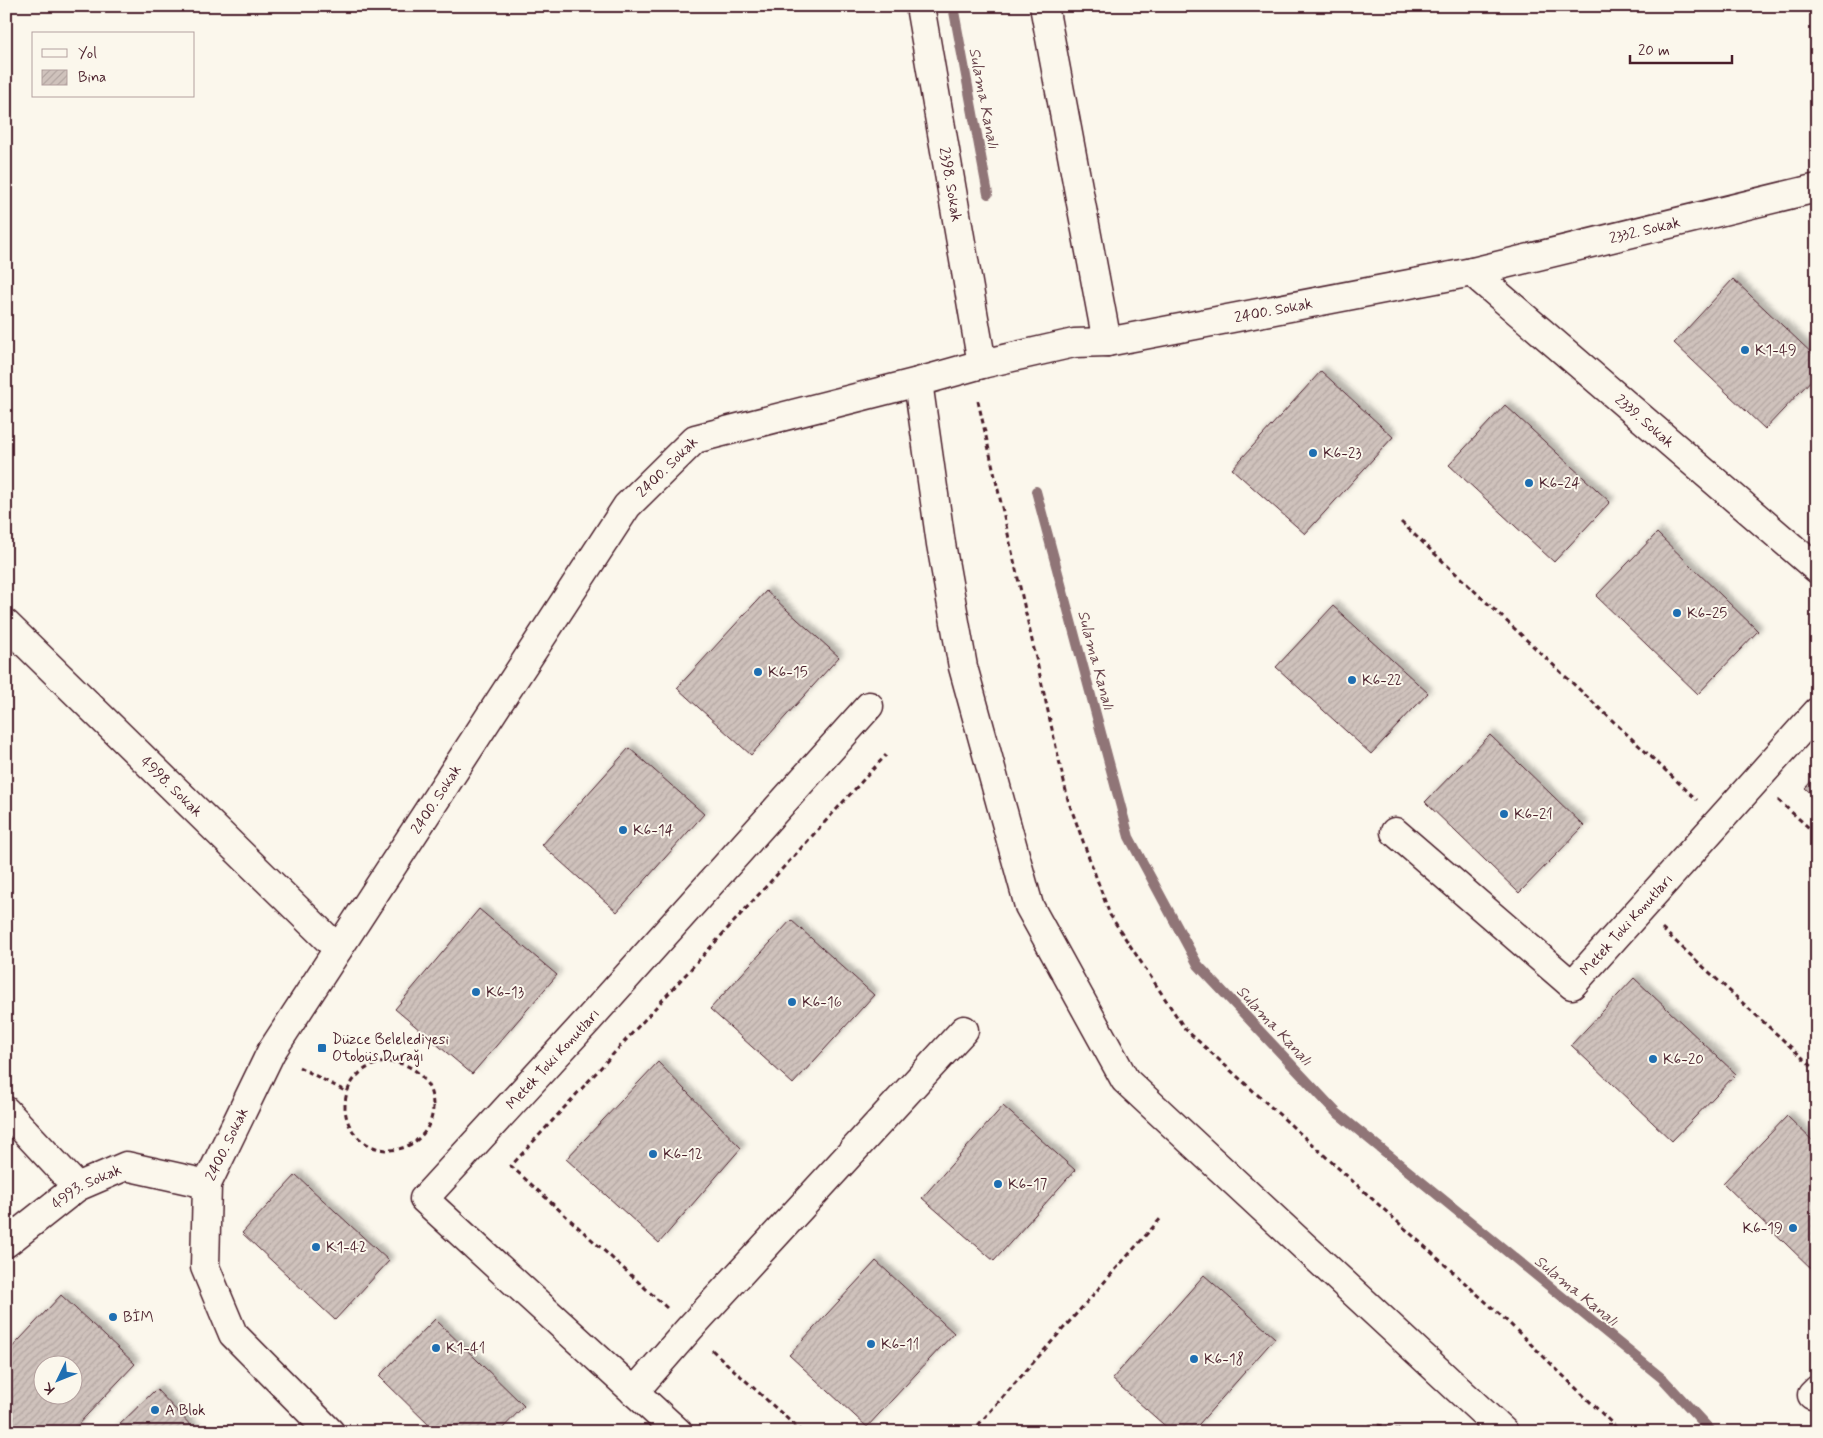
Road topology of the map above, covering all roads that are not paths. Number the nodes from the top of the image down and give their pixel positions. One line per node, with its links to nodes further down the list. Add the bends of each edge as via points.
1 (920, 6): 6 (street, 2398. Sokak)
2 (1044, 6): 5 (street)
3 (1817, 188): 4 (street, 2332. Sokak)
4 (1472, 272): 5 (street, 2400. Sokak); 8 (street, 2339. Sokak)
5 (1107, 342): 6 (street, 2400. Sokak, via 1074,343)
6 (982, 364): 7 (street, 2400. Sokak)
7 (918, 382): 13 (street, 2400. Sokak, via 695,439 622,514); 22 (street, via 964,667 1029,906 1125,1080)
8 (1817, 569)
9 (6, 624): 13 (street, 4998. Sokak)
10 (869, 706): 19 (street, Metek Toki Konutları, via 424,1199)
11 (1817, 712): 12 (street, Metek Toki Konutları, via 1572,984)
12 (1395, 832)
13 (338, 948): 16 (street, 2400. Sokak, via 271,1052)
14 (964, 1030): 19 (street)
15 (6, 1111): 17 (street)
16 (206, 1184): 17 (street, 4993. Sokak, via 126,1166); 20 (street, 2400. Sokak, via 205,1267 233,1334)
17 (78, 1188): 18 (street, 4993. Sokak)
18 (6, 1244)
19 (634, 1392): 21 (street, Metek Toki Konutları)
20 (330, 1432)
21 (678, 1432)
22 (1504, 1432)

